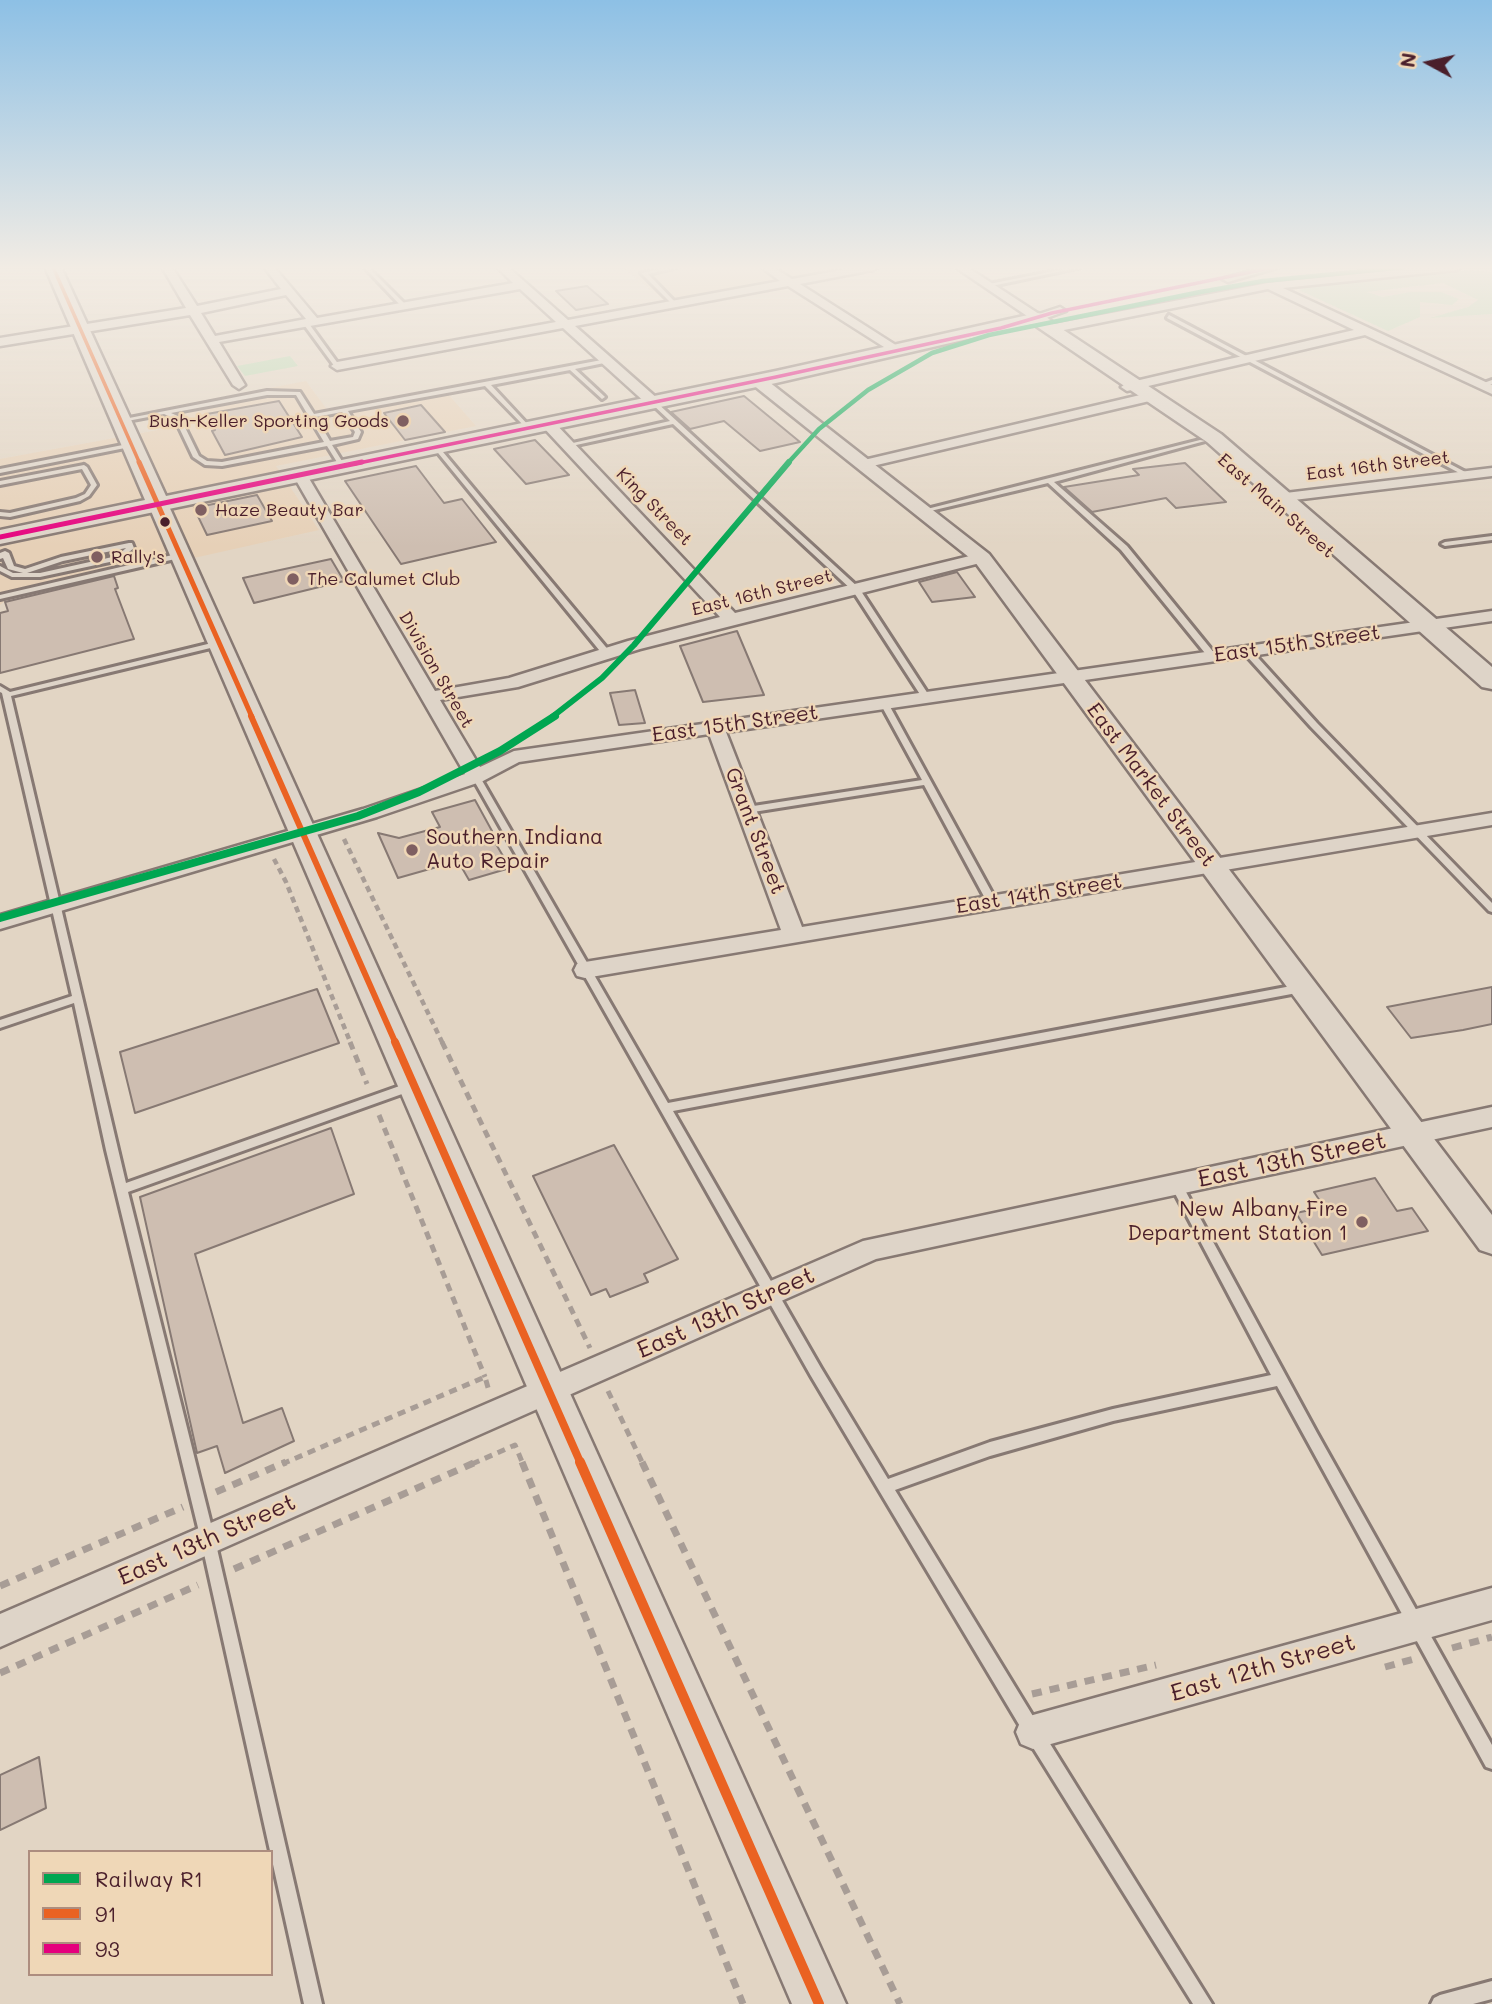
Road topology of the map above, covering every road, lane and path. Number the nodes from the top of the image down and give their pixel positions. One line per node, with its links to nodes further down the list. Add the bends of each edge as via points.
1 (94, 361): 23 (main road)
2 (223, 361): 15 (street)
3 (334, 361): 11 (lane)
4 (367, 361): 11 (street)
5 (607, 361): 12 (lane); 19 (street)
6 (854, 361): 13 (main road)
7 (1089, 361): 17 (main road, East Main Street)
8 (1243, 361): 17 (street)
9 (1251, 361): 38 (lane)
10 (1433, 361): 16 (street)
11 (337, 366)
12 (571, 368): 14 (lane); 18 (lane)
13 (758, 381): 19 (main road); 32 (street, East Market Street)
14 (487, 384): 20 (lane); 25 (lane)
15 (239, 385)
16 (1488, 385)
17 (1139, 392): 26 (main road, East Main Street); 32 (street); 41 (main road, East Main Street, via 1214,438)
18 (602, 397)
19 (653, 402): 24 (lane); 25 (main road)
20 (344, 410): 22 (lane); 27 (lane, via 359,436)
21 (163, 412): 22 (lane, via 290,392 302,396); 23 (lane); 27 (lane, via 178,418 195,457 205,463 234,463)
22 (313, 416): 27 (lane)
23 (122, 420): 28 (main road)
24 (672, 422): 29 (lane); 51 (lane)
25 (538, 426): 29 (street, King Street); 30 (main road)
26 (1202, 442): 39 (lane); 41 (main road, East Main Street)
27 (329, 443): 33 (lane)
28 (133, 445): 31 (lane); 42 (main road)
29 (567, 445): 54 (street, King Street)
30 (436, 447): 33 (main road); 58 (lane)
31 (81, 455): 34 (lane); 35 (lane)
32 (864, 464): 43 (street, East Market Street)
33 (342, 466): 37 (main road)
34 (85, 467): 40 (lane); 46 (lane, via 94,485 87,495)
35 (0, 471)
36 (1492, 472): 38 (street, East 16th Street)
37 (300, 475): 42 (main road); 63 (street, Division Street)
38 (1467, 475): 41 (street, East 16th Street)
39 (1049, 481): 43 (lane); 59 (lane, via 1124,548)
40 (0, 483)
41 (1277, 498): 55 (main road, East Main Street)
42 (158, 504): 46 (main road); 48 (main road)
43 (922, 511): 49 (street, East Market Street)
44 (0, 514): 46 (lane)
45 (1492, 538): 47 (lane)
46 (6, 539): 50 (lane, via 11,567 25,571 73,556 130,547 119,558 40,575 12,575)
47 (1446, 544)
48 (181, 555): 52 (lane); 56 (main road)
49 (982, 558): 51 (street, East 16th Street); 60 (street, East Market Street)
50 (0, 568)
51 (856, 590): 54 (street, East 16th Street); 64 (lane)
52 (0, 597)
53 (1492, 616): 55 (street, East 15th Street)
54 (731, 619): 58 (street, East 16th Street)
55 (1420, 626): 57 (street, East 15th Street); 61 (main road, East Main Street); 65 (main road, East Main Street)
56 (219, 643): 62 (lane); 73 (main road)
57 (1247, 651): 59 (street, East 15th Street); 72 (lane)
58 (607, 654): 63 (street, East 16th Street, via 512,683)
59 (1212, 656): 60 (street, East 15th Street)
60 (1070, 677): 64 (street, East 15th Street); 76 (street, East Market Street)
61 (1492, 681)
62 (3, 692): 78 (lane)
63 (429, 697): 68 (street, Division Street)
64 (926, 697): 66 (street, East 15th Street)
65 (1492, 700)
66 (884, 703): 67 (street, East 15th Street); 69 (lane)
67 (715, 727): 68 (street, East 15th Street, via 514,757); 70 (street, Grant Street)
68 (476, 777): 73 (street, East 15th Street); 82 (lane)
69 (928, 782): 70 (lane); 77 (lane)
70 (747, 810): 81 (street, Grant Street)
71 (1492, 819): 72 (street, East 14th Street)
72 (1417, 831): 76 (street, East 14th Street); 79 (lane)
73 (304, 834): 78 (street, East 15th Street); 86 (main road)
74 (342, 835): 95 (path)
75 (272, 855): 87 (path)
76 (1211, 866): 77 (street, East 14th Street); 83 (street, East Market Street)
77 (992, 902): 81 (street, East 14th Street)
78 (57, 905): 80 (street, East 15th Street); 84 (lane)
79 (1492, 909)
80 (0, 922)
81 (794, 935): 82 (street, East 14th Street)
82 (585, 970): 88 (lane)
83 (1302, 988): 88 (lane); 90 (street, East Market Street)
84 (77, 998): 85 (lane); 92 (lane)
85 (0, 1024)
86 (414, 1085): 87 (lane); 98 (main road)
87 (373, 1099): 92 (lane); 96 (path)
88 (664, 1108): 94 (lane)
89 (1492, 1117): 90 (street, East 13th Street)
90 (1412, 1134): 91 (street, East 13th Street); 93 (street, East Market Street)
91 (1176, 1184): 94 (street, East 13th Street, via 872,1249); 97 (lane)
92 (122, 1189): 103 (lane)
93 (1492, 1240)
94 (771, 1294): 98 (street, East 13th Street); 102 (lane)
95 (583, 1331)
96 (485, 1377): 100 (path); 103 (path)
97 (1281, 1379): 102 (lane, via 1113,1415 990,1448); 108 (lane)
98 (547, 1392): 100 (street, East 13th Street); 116 (main road)
99 (611, 1399): 117 (path)
100 (497, 1414): 101 (path); 104 (street, East 13th Street)
101 (515, 1445): 105 (path); 115 (path)
102 (885, 1487): 111 (lane)
103 (198, 1500): 104 (lane); 106 (path)
104 (208, 1540): 105 (lane); 109 (street, East 13th Street)
105 (216, 1577): 110 (path); 114 (lane)
106 (0, 1586)
107 (1492, 1604): 108 (street, East 12th Street)
108 (1416, 1625): 111 (street, East 12th Street); 112 (lane)
109 (0, 1631)
110 (0, 1673)
111 (1033, 1732): 118 (lane)
112 (1492, 1761)
113 (1492, 1990): 119 (lane)
114 (313, 2004)
115 (743, 2004)
116 (819, 2004)
117 (900, 2004)
118 (1203, 2004)
119 (1440, 2004)

